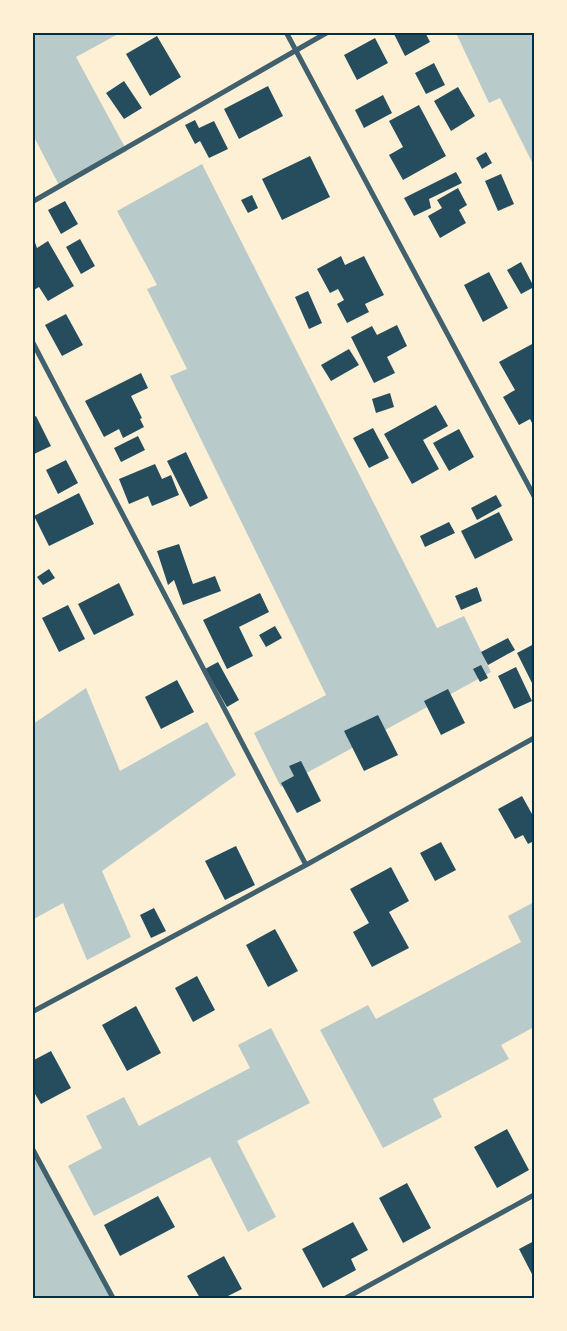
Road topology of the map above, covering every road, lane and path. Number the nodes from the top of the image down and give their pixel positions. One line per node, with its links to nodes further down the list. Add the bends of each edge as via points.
1 (286, 32): 3 (street)
2 (328, 32): 3 (street)
3 (295, 50): 4 (street); 6 (street)
4 (32, 202)
5 (32, 341): 8 (street)
6 (534, 496)
7 (534, 738): 8 (street)
8 (306, 865): 9 (street)
9 (32, 1012)
10 (32, 1148): 12 (street)
11 (534, 1195): 13 (street)
12 (113, 1298)
13 (346, 1298)

